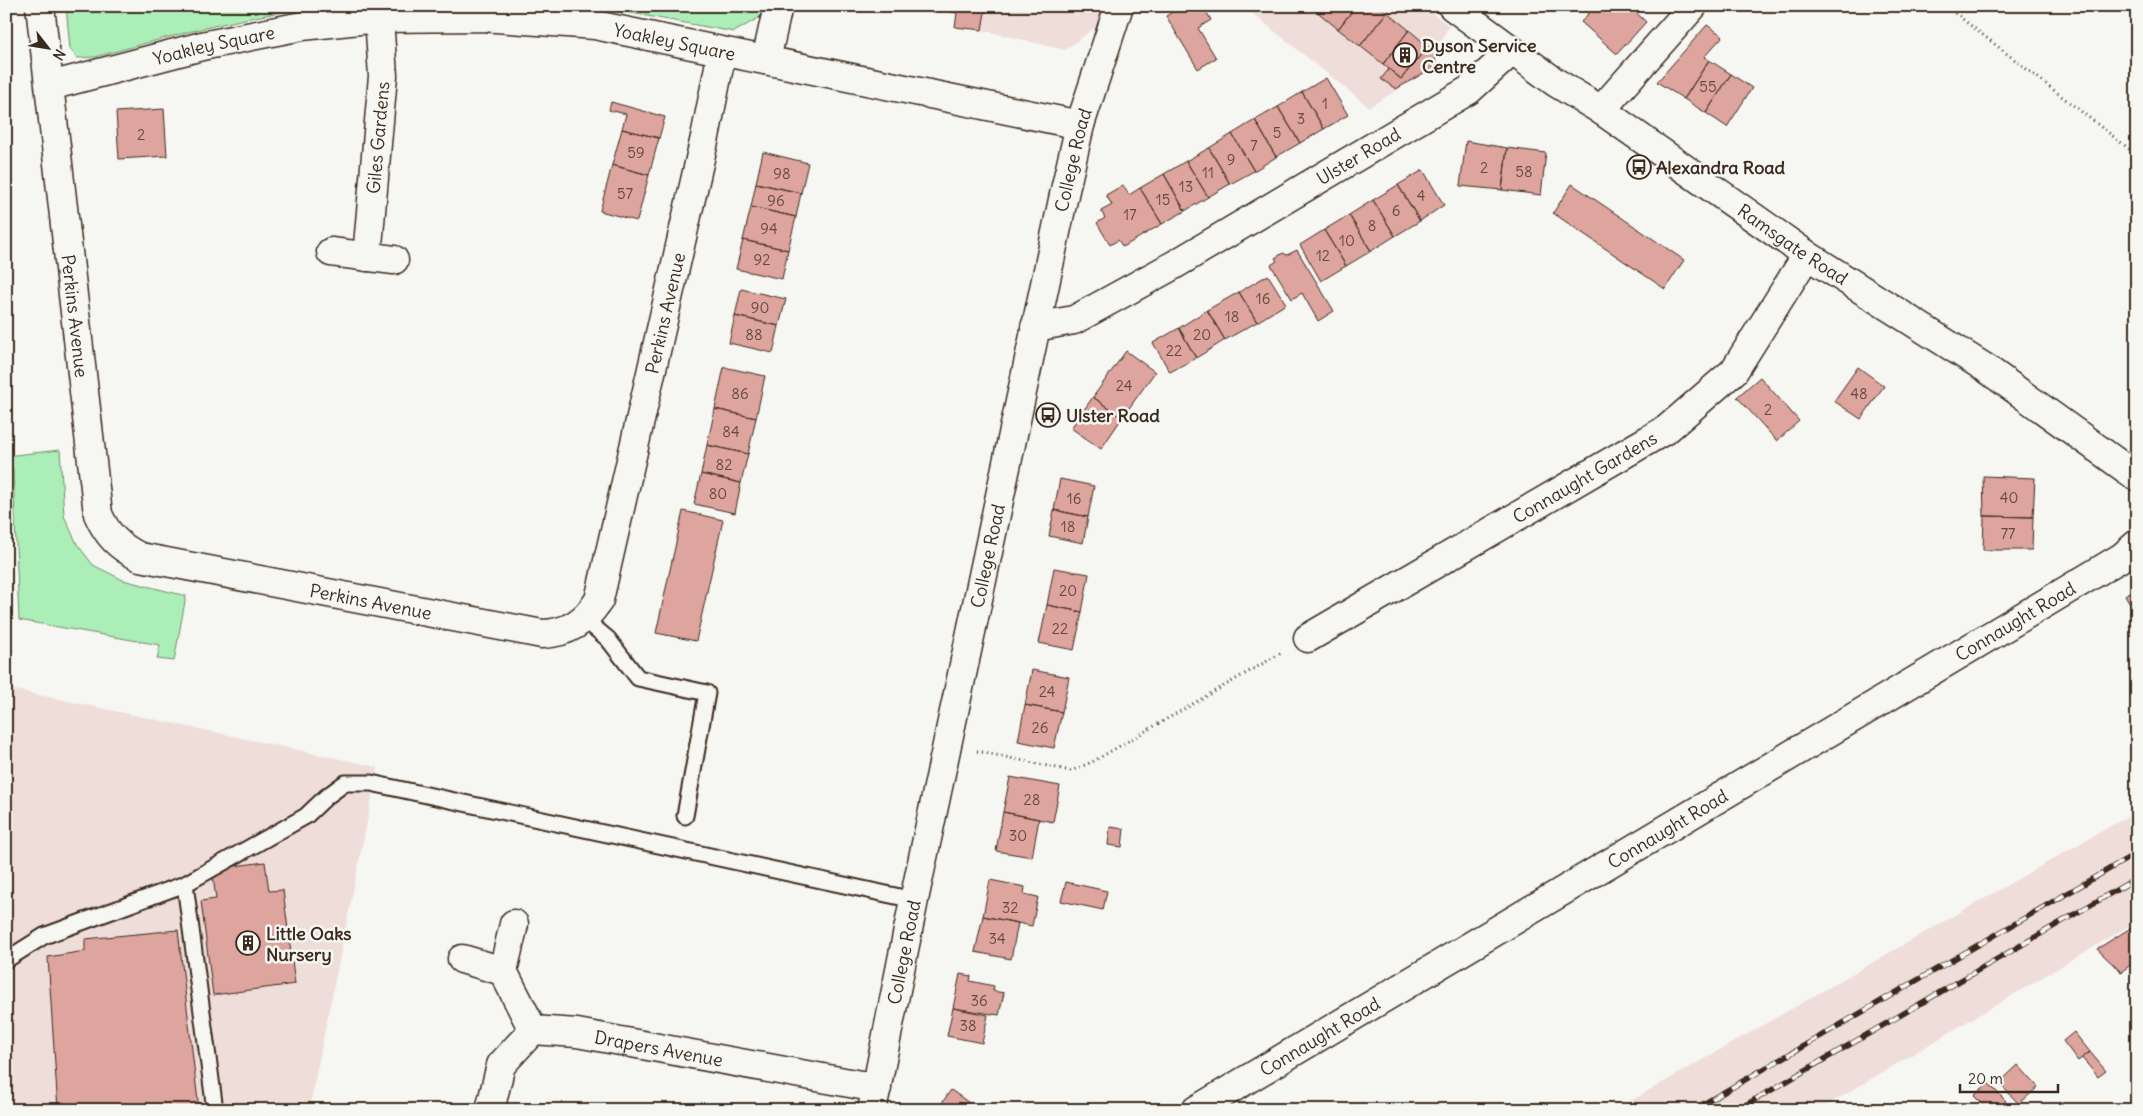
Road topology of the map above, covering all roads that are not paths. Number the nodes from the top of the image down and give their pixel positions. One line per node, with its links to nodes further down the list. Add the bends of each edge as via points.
1 (40, 6): 10 (street, Perkins Avenue)
2 (778, 6): 9 (street)
3 (1119, 6): 12 (street, College Road)
4 (1452, 6): 7 (street, Ramsgate Road)
5 (1693, 6): 11 (street)
6 (379, 18): 8 (street, Yoakley Square, via 482,17 595,25); 10 (street, Yoakley Square, via 302,26 202,46); 15 (street, Giles Gardens, via 383,76)
7 (1512, 51): 11 (street, Ramsgate Road); 17 (street, Ulster Road, via 1469,90 1174,266 1074,320)
8 (722, 52): 9 (street, Yoakley Square); 20 (street, Perkins Avenue, via 602,588 598,600)
9 (766, 60): 12 (street, Yoakley Square)
10 (50, 86): 20 (street, Perkins Avenue, via 98,514 112,539 140,557 542,634 572,628)
11 (1601, 110): 14 (street, Ramsgate Road)
12 (1080, 125): 17 (street, College Road)
13 (331, 252): 15 (street)
14 (1807, 255): 18 (street, Ramsgate Road, via 1987,369); 21 (street, Connaught Gardens, via 1734,371 1667,428)
15 (367, 257): 16 (street)
16 (394, 260)
17 (1034, 327): 24 (street, College Road)
18 (2137, 477)
19 (2137, 544): 33 (street, Connaught Road, via 2030,612)
20 (584, 619): 22 (lane, via 608,639 638,678 707,693)
21 (1308, 638)
22 (685, 816)
23 (185, 884): 24 (lane, via 306,816 345,783 371,783); 27 (lane, via 44,936); 31 (lane)
24 (914, 900): 30 (street, College Road)
25 (514, 924): 28 (street)
26 (462, 959): 28 (street)
27 (6, 960)
28 (503, 971): 29 (street)
29 (533, 1030): 30 (street, Drapers Avenue, via 577,1033); 32 (street, via 501,1065)
30 (874, 1099)
31 (215, 1110)
32 (490, 1110)
33 (1196, 1110)

